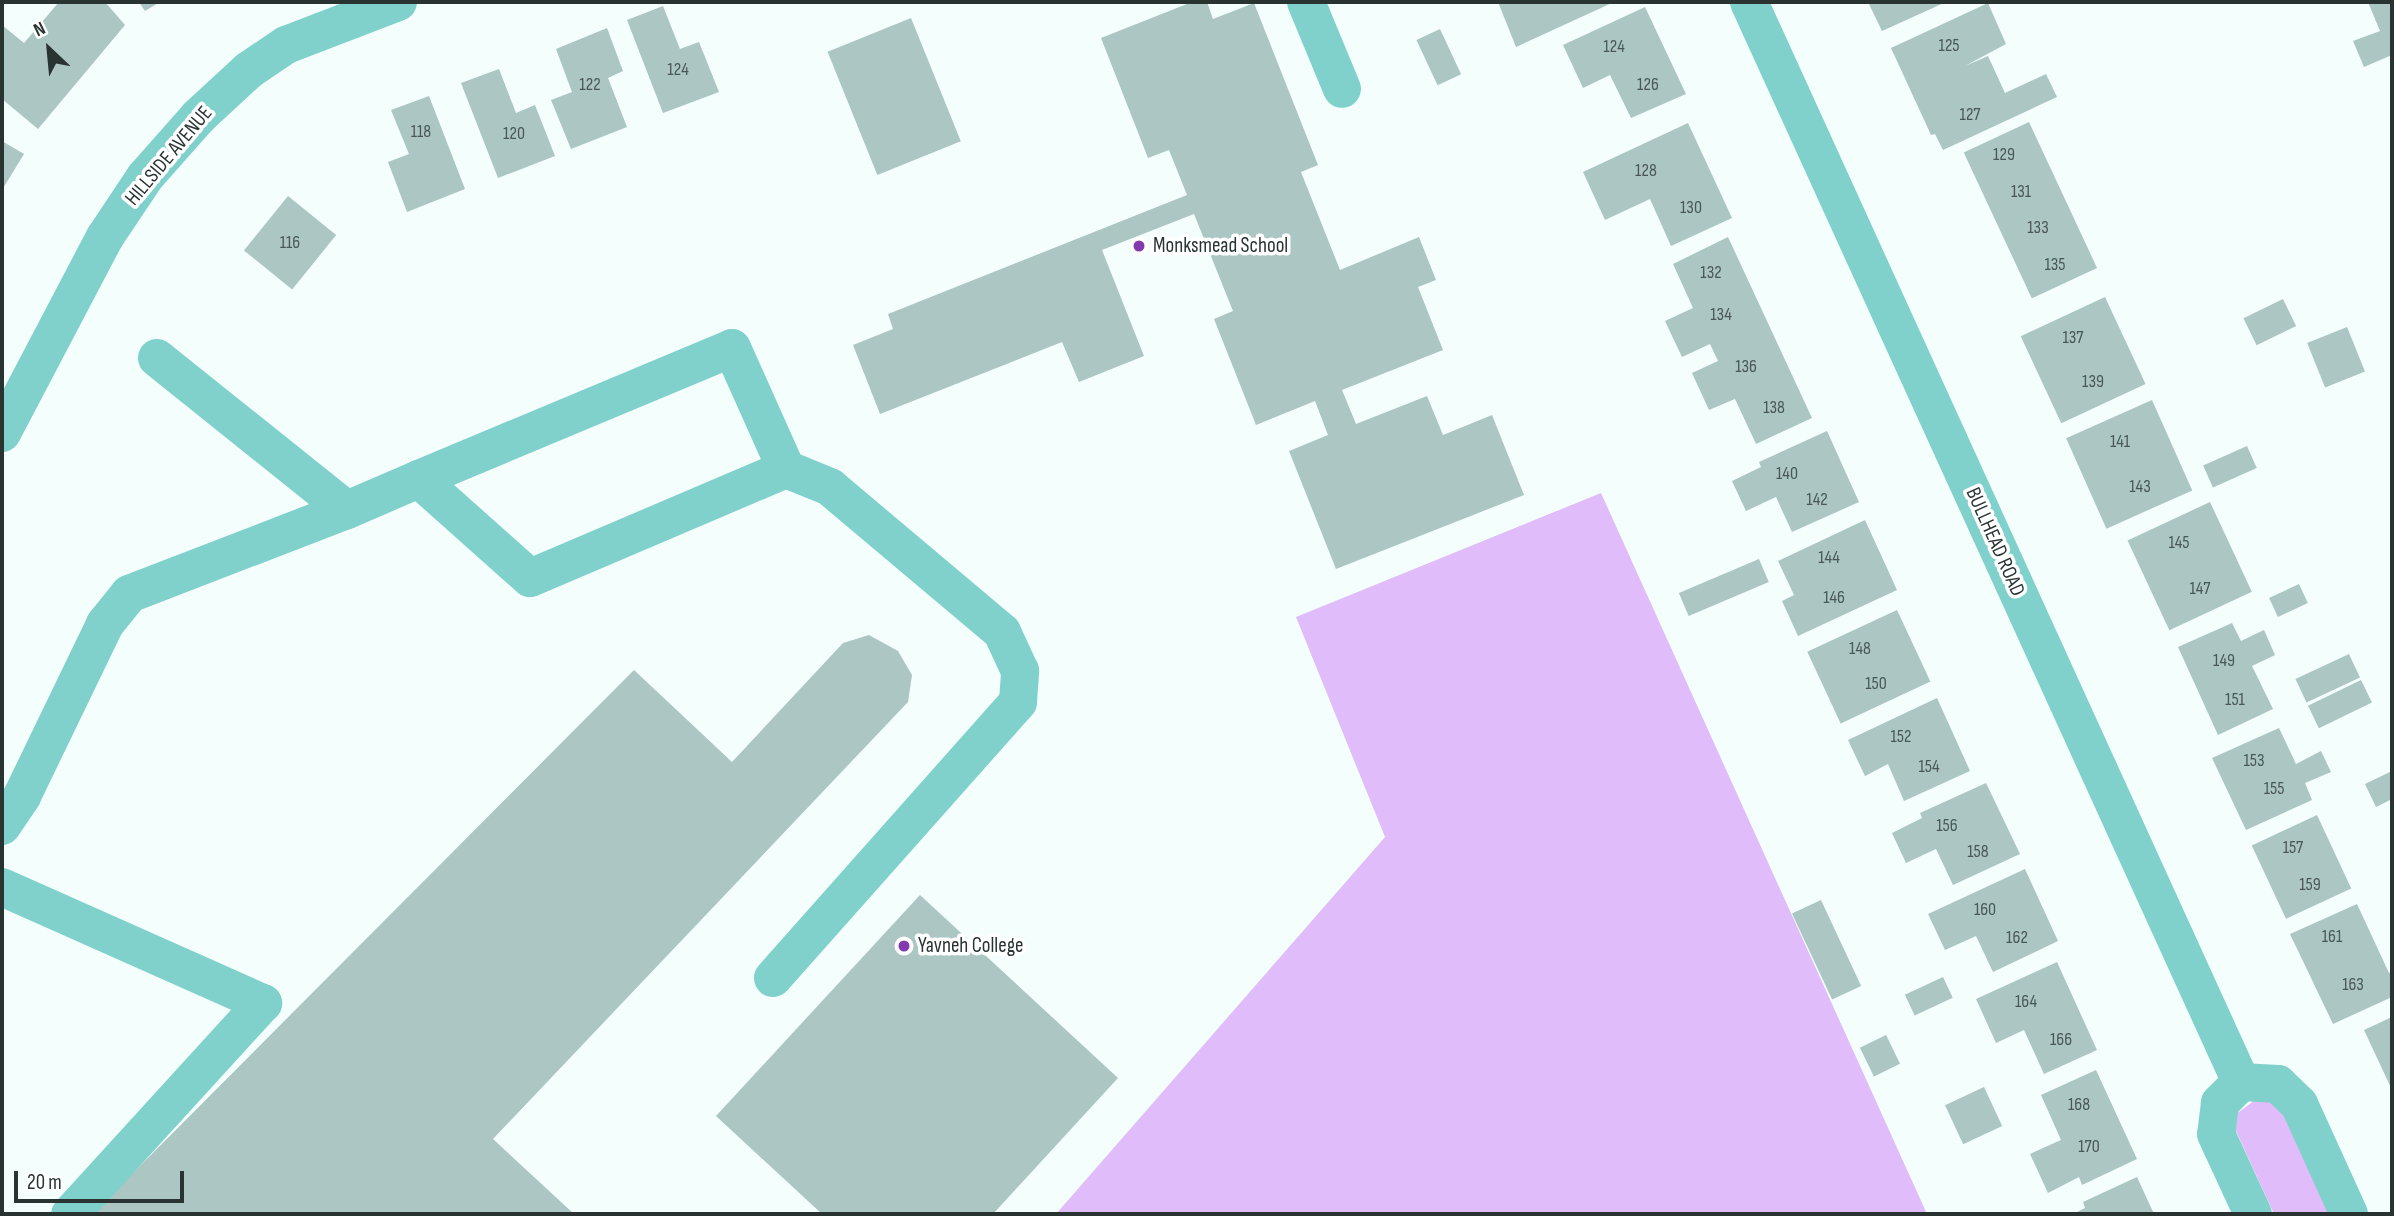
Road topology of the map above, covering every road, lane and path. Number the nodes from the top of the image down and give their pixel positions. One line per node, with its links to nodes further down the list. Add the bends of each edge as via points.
1 (398, 2): 6 (street, HILLSIDE AVENUE, via 286,45 249,70 198,117 145,177 105,237)
2 (1306, 2): 4 (street)
3 (1749, 2): 13 (street, BULLHEAD ROAD)
4 (1342, 89)
5 (157, 358): 9 (street)
6 (2, 433)
7 (786, 469): 8 (street, via 530,578); 8 (street, via 732,348); 12 (street, via 830,486 1002,632 1020,671 1018,702)
8 (419, 480): 9 (street)
9 (347, 510): 10 (street, via 130,594 105,624 23,796)
10 (2, 826)
11 (2, 887): 14 (street, via 262,1003)
12 (773, 978)
13 (2241, 1082): 15 (street, via 2220,1103 2216,1134); 16 (street, via 2278,1084 2299,1104)
14 (70, 1214)
15 (2253, 1214)
16 (2349, 1214)

